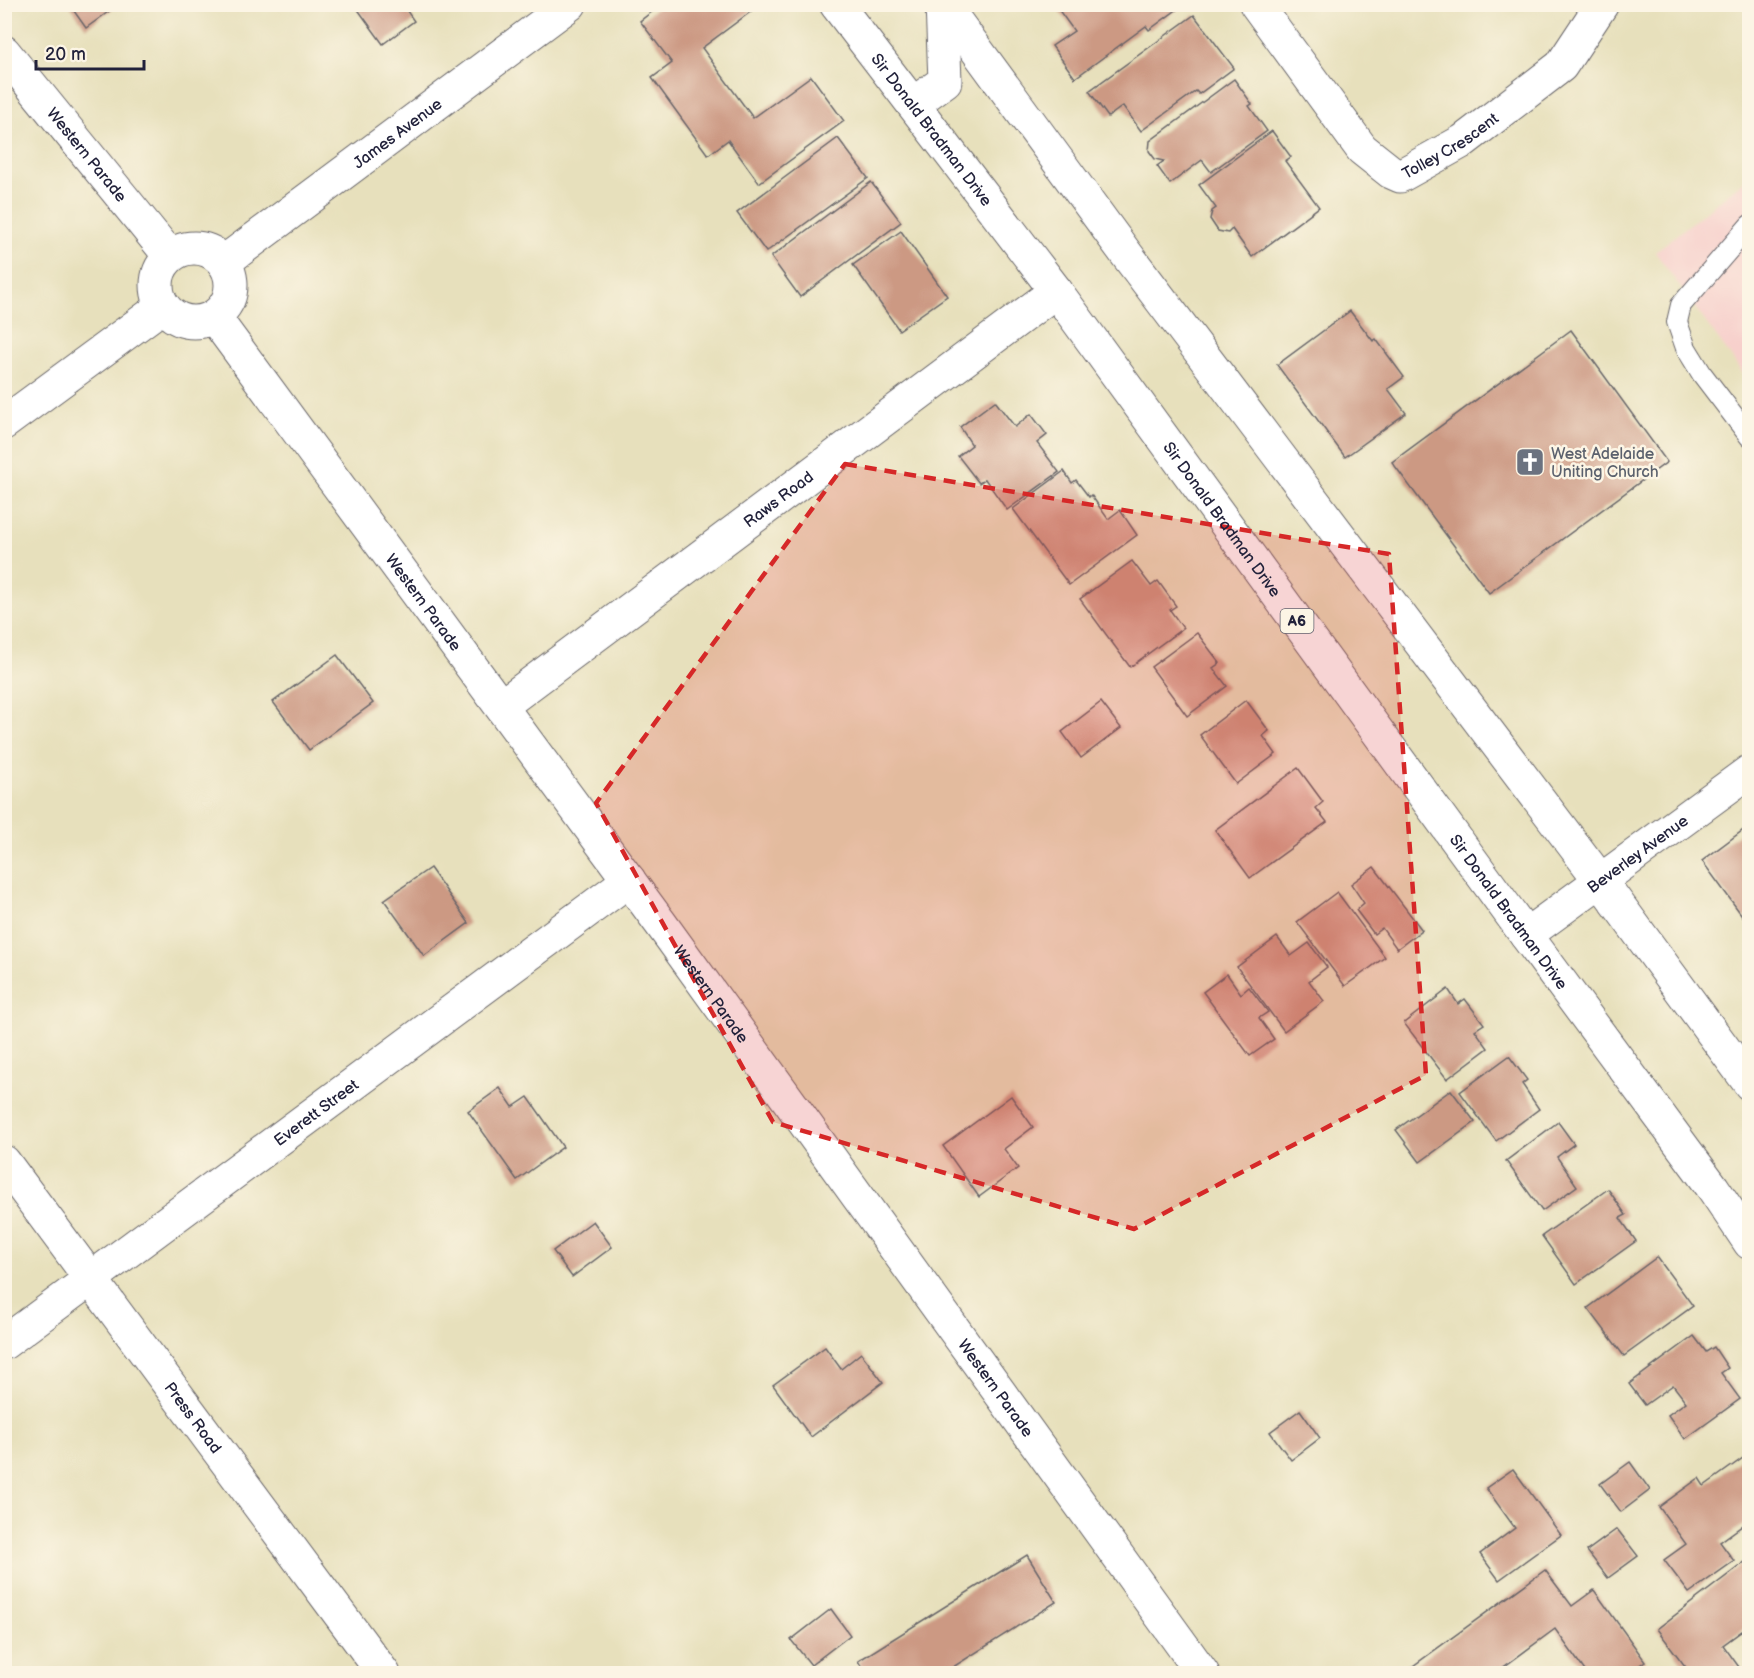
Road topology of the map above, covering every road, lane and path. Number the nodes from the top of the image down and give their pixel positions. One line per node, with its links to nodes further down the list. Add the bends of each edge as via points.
1 (570, 4): 10 (street, James Avenue)
2 (836, 4): 7 (street, Sir Donald Bradman Drive / A6)
3 (943, 4): 7 (street, via 945,81); 19 (street, via 1127,255)
4 (1256, 4): 5 (street, Tolley Crescent, via 1362,149 1400,176 1463,141 1561,66)
5 (1602, 4)
6 (4, 52): 9 (street, Western Parade)
7 (913, 104): 11 (street, Sir Donald Bradman Drive / A6)
8 (1749, 225): 15 (lane, via 1681,305 1677,322 1686,348 1702,374)
9 (170, 256): 10 (street, via 182,249 205,249); 12 (street, via 160,270 158,293)
10 (224, 262): 13 (street, via 229,272 230,297)
11 (1056, 291): 16 (street, Raws Road); 20 (street, Sir Donald Bradman Drive / A6)
12 (163, 306): 13 (street, via 178,318 200,322); 14 (street)
13 (214, 317): 16 (street, Western Parade)
14 (4, 423)
15 (1749, 437)
16 (501, 706): 18 (street, Western Parade)
17 (1749, 771): 19 (street, Beverley Avenue)
18 (629, 880): 24 (street, Everett Street); 27 (street, Western Parade)
19 (1600, 880): 20 (street, Beverley Avenue); 21 (street)
20 (1526, 935): 23 (street, Sir Donald Bradman Drive / A6, via 1713,1188)
21 (1749, 1084)
22 (4, 1162): 24 (street, Press Road)
23 (1749, 1243)
24 (91, 1278): 25 (street, Everett Street); 26 (street, Press Road)
25 (4, 1343)
26 (384, 1674)
27 (1203, 1674)

